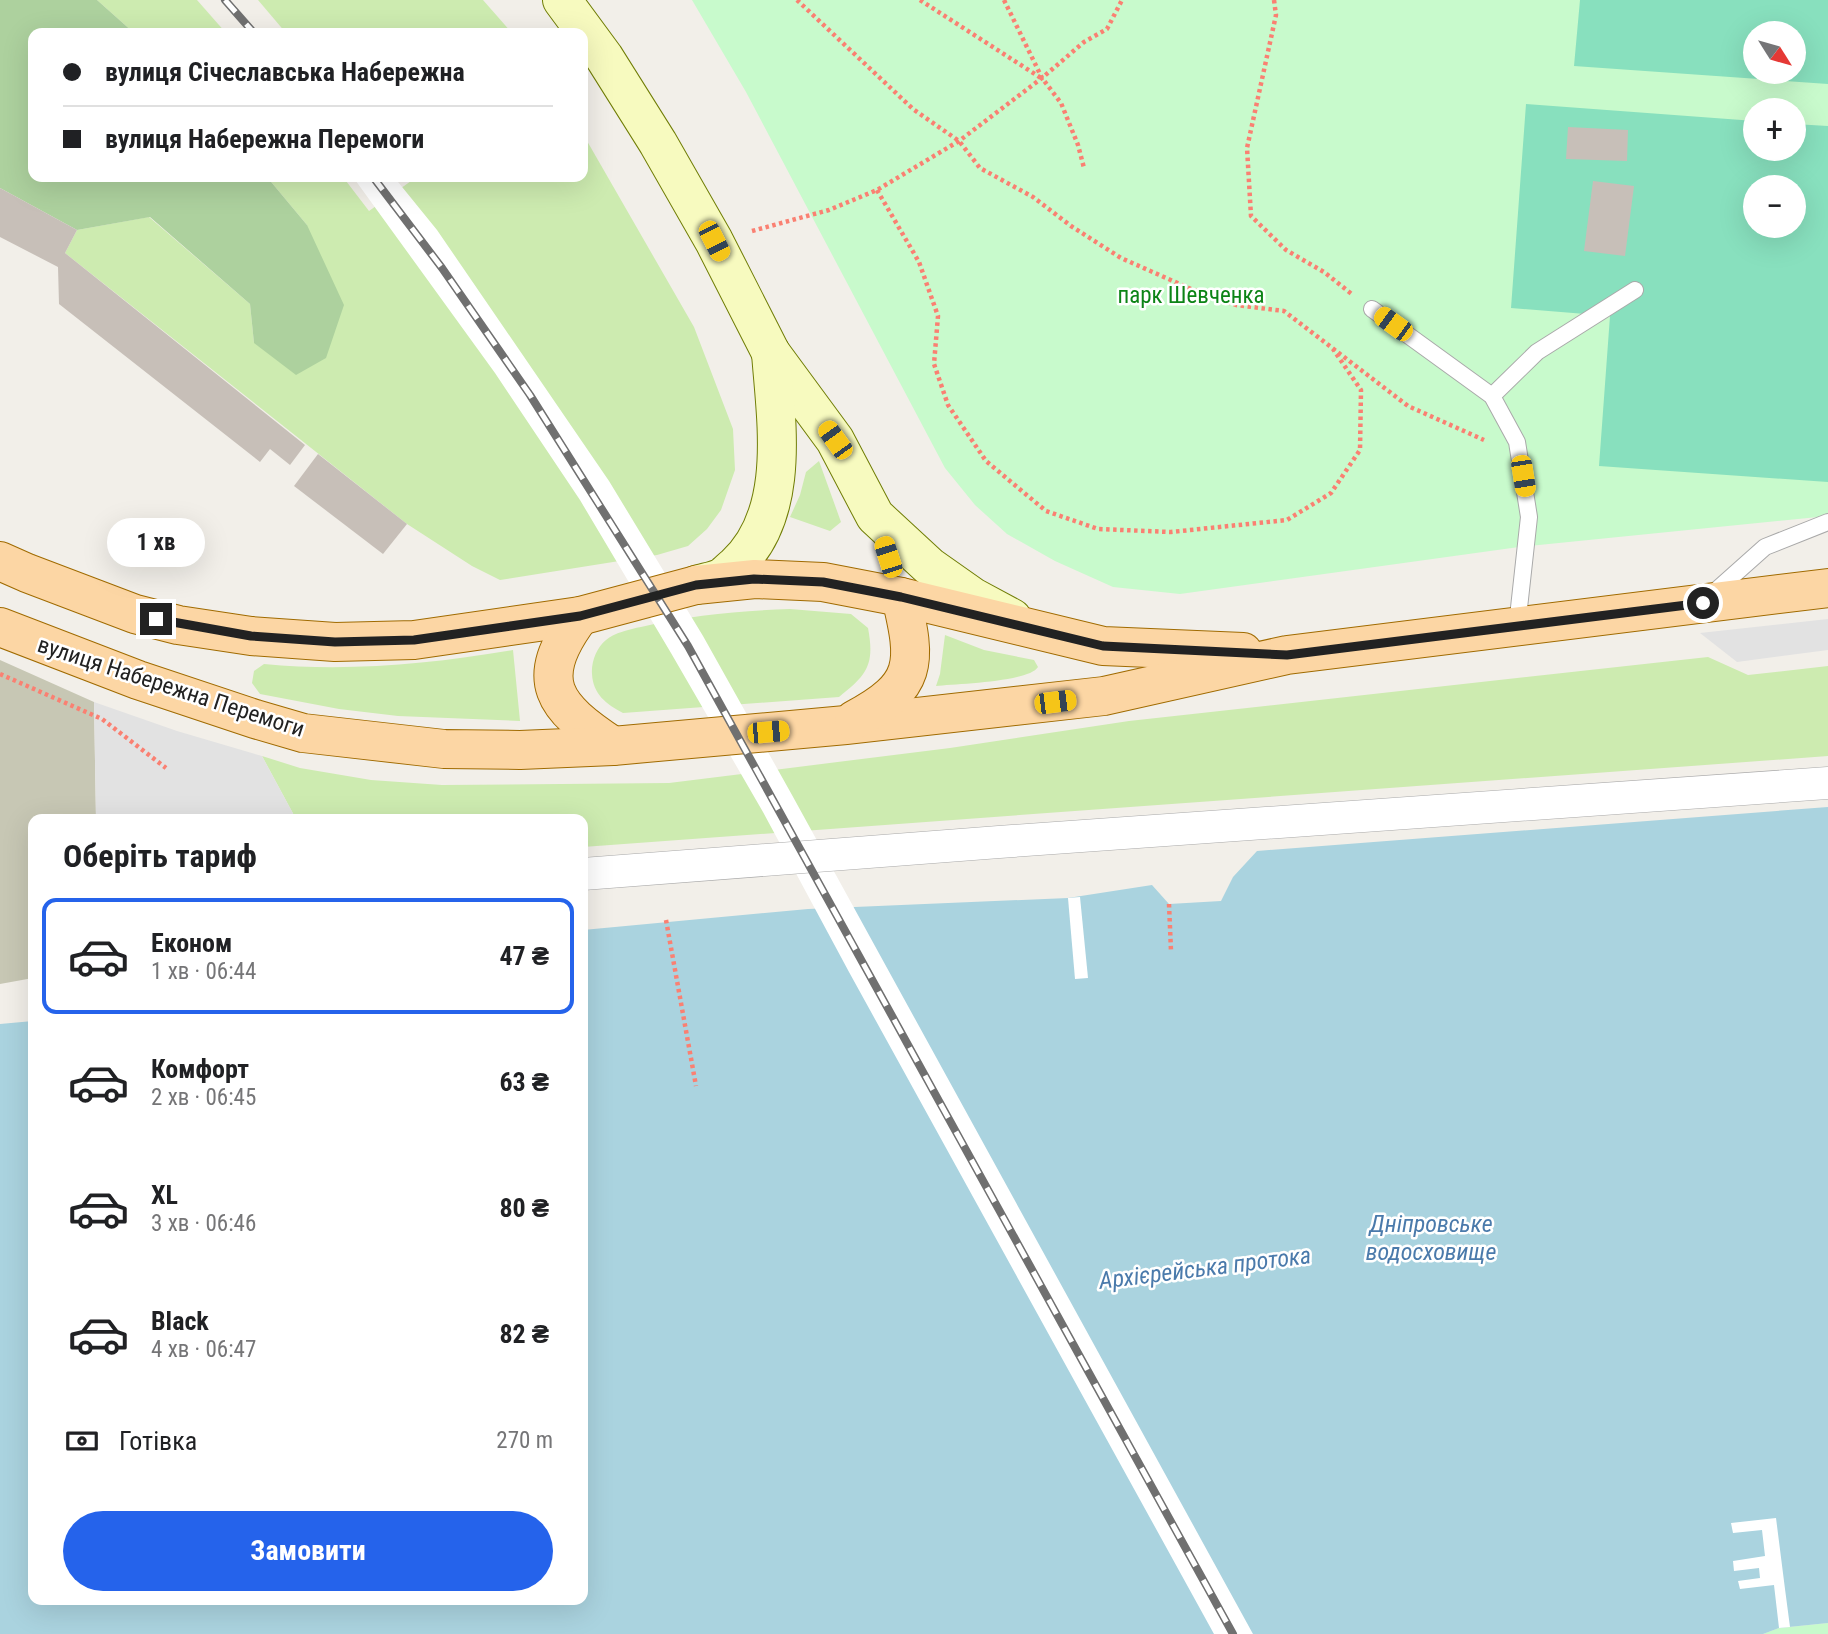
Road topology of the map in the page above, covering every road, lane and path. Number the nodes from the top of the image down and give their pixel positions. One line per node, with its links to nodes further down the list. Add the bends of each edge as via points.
1 (562, 0): 7 (main road)
2 (797, 0): 10 (path, via 913,109)
3 (920, 0): 9 (path)
4 (1004, 0): 9 (path)
5 (1122, 0): 9 (path, via 1107,29)
6 (1274, 0): 15 (path, via 1276,15 1247,148 1251,216 1286,250)
7 (583, 28)
8 (588, 35): 13 (main road)
9 (1042, 78): 10 (path); 11 (path, via 1061,103)
10 (959, 141): 12 (path); 16 (path, via 980,168 1033,197 1121,258 1236,305 1284,311)
11 (1084, 168)
12 (877, 190): 13 (path, via 829,210); 16 (path, via 919,262 938,316 934,364 948,405 986,461 1046,511 1098,529 1171,533 1287,520 1331,493 1360,450 1362,390)
13 (714, 241): 17 (main road)
14 (1635, 290): 18 (lane, via 1537,352)
15 (1372, 309): 18 (lane)
16 (1331, 346): 19 (path, via 1409,405)
17 (771, 353): 20 (main road, via 835,440); 23 (main road, via 776,468 771,499 759,535 744,557 723,576)
18 (1492, 396): 19 (lane)
19 (1520, 456): 28 (lane, via 1529,517)
20 (875, 516): 25 (main road); 30 (main road, via 929,566 973,597)
21 (1828, 522): 26 (lane, via 1765,547)
22 (0, 561): 27 (main road, via 135,614 251,636 335,642 414,640)
23 (696, 585): 25 (main road, via 754,579 823,582); 27 (main road)
24 (1828, 588): 26 (main road)
25 (901, 597): 30 (main road); 33 (main road, via 911,644 908,669 897,692)
26 (1703, 603): 28 (main road)
27 (580, 616): 34 (main road, via 563,638 555,663 555,690 580,724)
28 (1517, 626): 31 (main road)
29 (0, 628): 34 (main road, вулиця Набережна Перемоги, via 138,680 303,733 444,749)
30 (1036, 630): 31 (main road, via 1103,646)
31 (1287, 655): 33 (main road, вулиця Набережна Перемоги, via 1104,696)
32 (0, 674): 35 (path, via 102,719)
33 (846, 725): 34 (main road, вулиця Набережна Перемоги)
34 (613, 746)
35 (166, 768)
36 (1828, 783): 37 (street)
37 (588, 874)
38 (1169, 904): 40 (path)
39 (666, 920): 41 (path)
40 (1171, 951)
41 (696, 1086)

